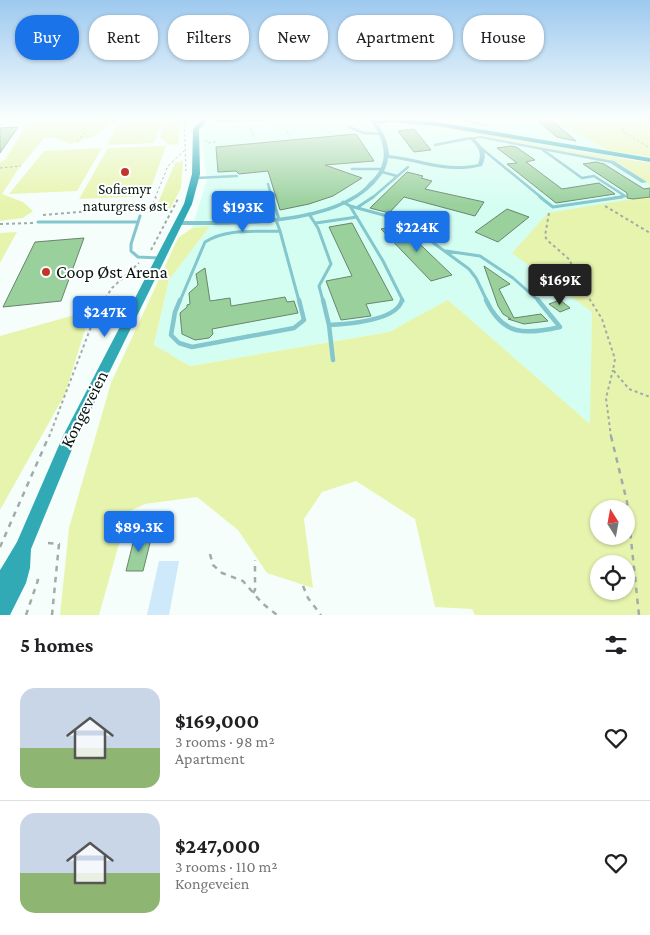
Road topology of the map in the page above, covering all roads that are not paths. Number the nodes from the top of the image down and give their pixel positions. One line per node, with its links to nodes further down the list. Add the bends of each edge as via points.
1 (197, 148): 14 (main road, Kongeveien)
2 (384, 148): 7 (street)
3 (481, 148): 6 (lane, via 554,207 625,196 594,176 582,178); 7 (street, via 483,157 480,165 455,170)
4 (532, 148): 6 (street)
5 (577, 148): 8 (main road)
6 (543, 150): 15 (street, via 612,162)
7 (386, 156): 11 (street)
8 (650, 160)
9 (408, 167): 13 (lane)
10 (352, 168): 11 (lane)
11 (382, 170): 13 (lane); 17 (street, via 365,190)
12 (237, 176): 14 (lane)
13 (397, 176): 19 (lane)
14 (191, 177): 24 (main road, Kongeveien, via 190,199)
15 (644, 182)
16 (268, 184): 23 (lane)
17 (344, 202): 18 (lane); 20 (street)
18 (350, 206): 19 (lane); 22 (lane)
19 (358, 207): 29 (lane, via 402,220)
20 (309, 214): 23 (street); 27 (lane)
21 (140, 216): 26 (lane)
22 (357, 217): 27 (lane); 31 (lane, via 403,301 395,310 363,321)
23 (278, 220): 24 (street); 28 (lane)
24 (180, 221): 30 (main road, Kongeveien)
25 (38, 222): 26 (lane)
26 (138, 222): 30 (lane, via 130,249 136,256)
27 (316, 222): 31 (lane, via 330,264 319,286)
28 (280, 231): 28 (lane, via 225,233 212,236 206,242 175,312 171,335 179,343 192,347 294,328 304,320)
29 (446, 251): 29 (lane, via 478,278 491,312 502,325 522,333 560,327 554,316 517,281 478,255)
30 (162, 258): 33 (main road, Kongeveien, via 68,441)
31 (329, 325): 32 (lane)
32 (333, 360)
33 (23, 548): 34 (main road, Kongeveien, via 8,572); 35 (main road, Kongeveien, via 20,578)
34 (0, 596)
35 (0, 613)

